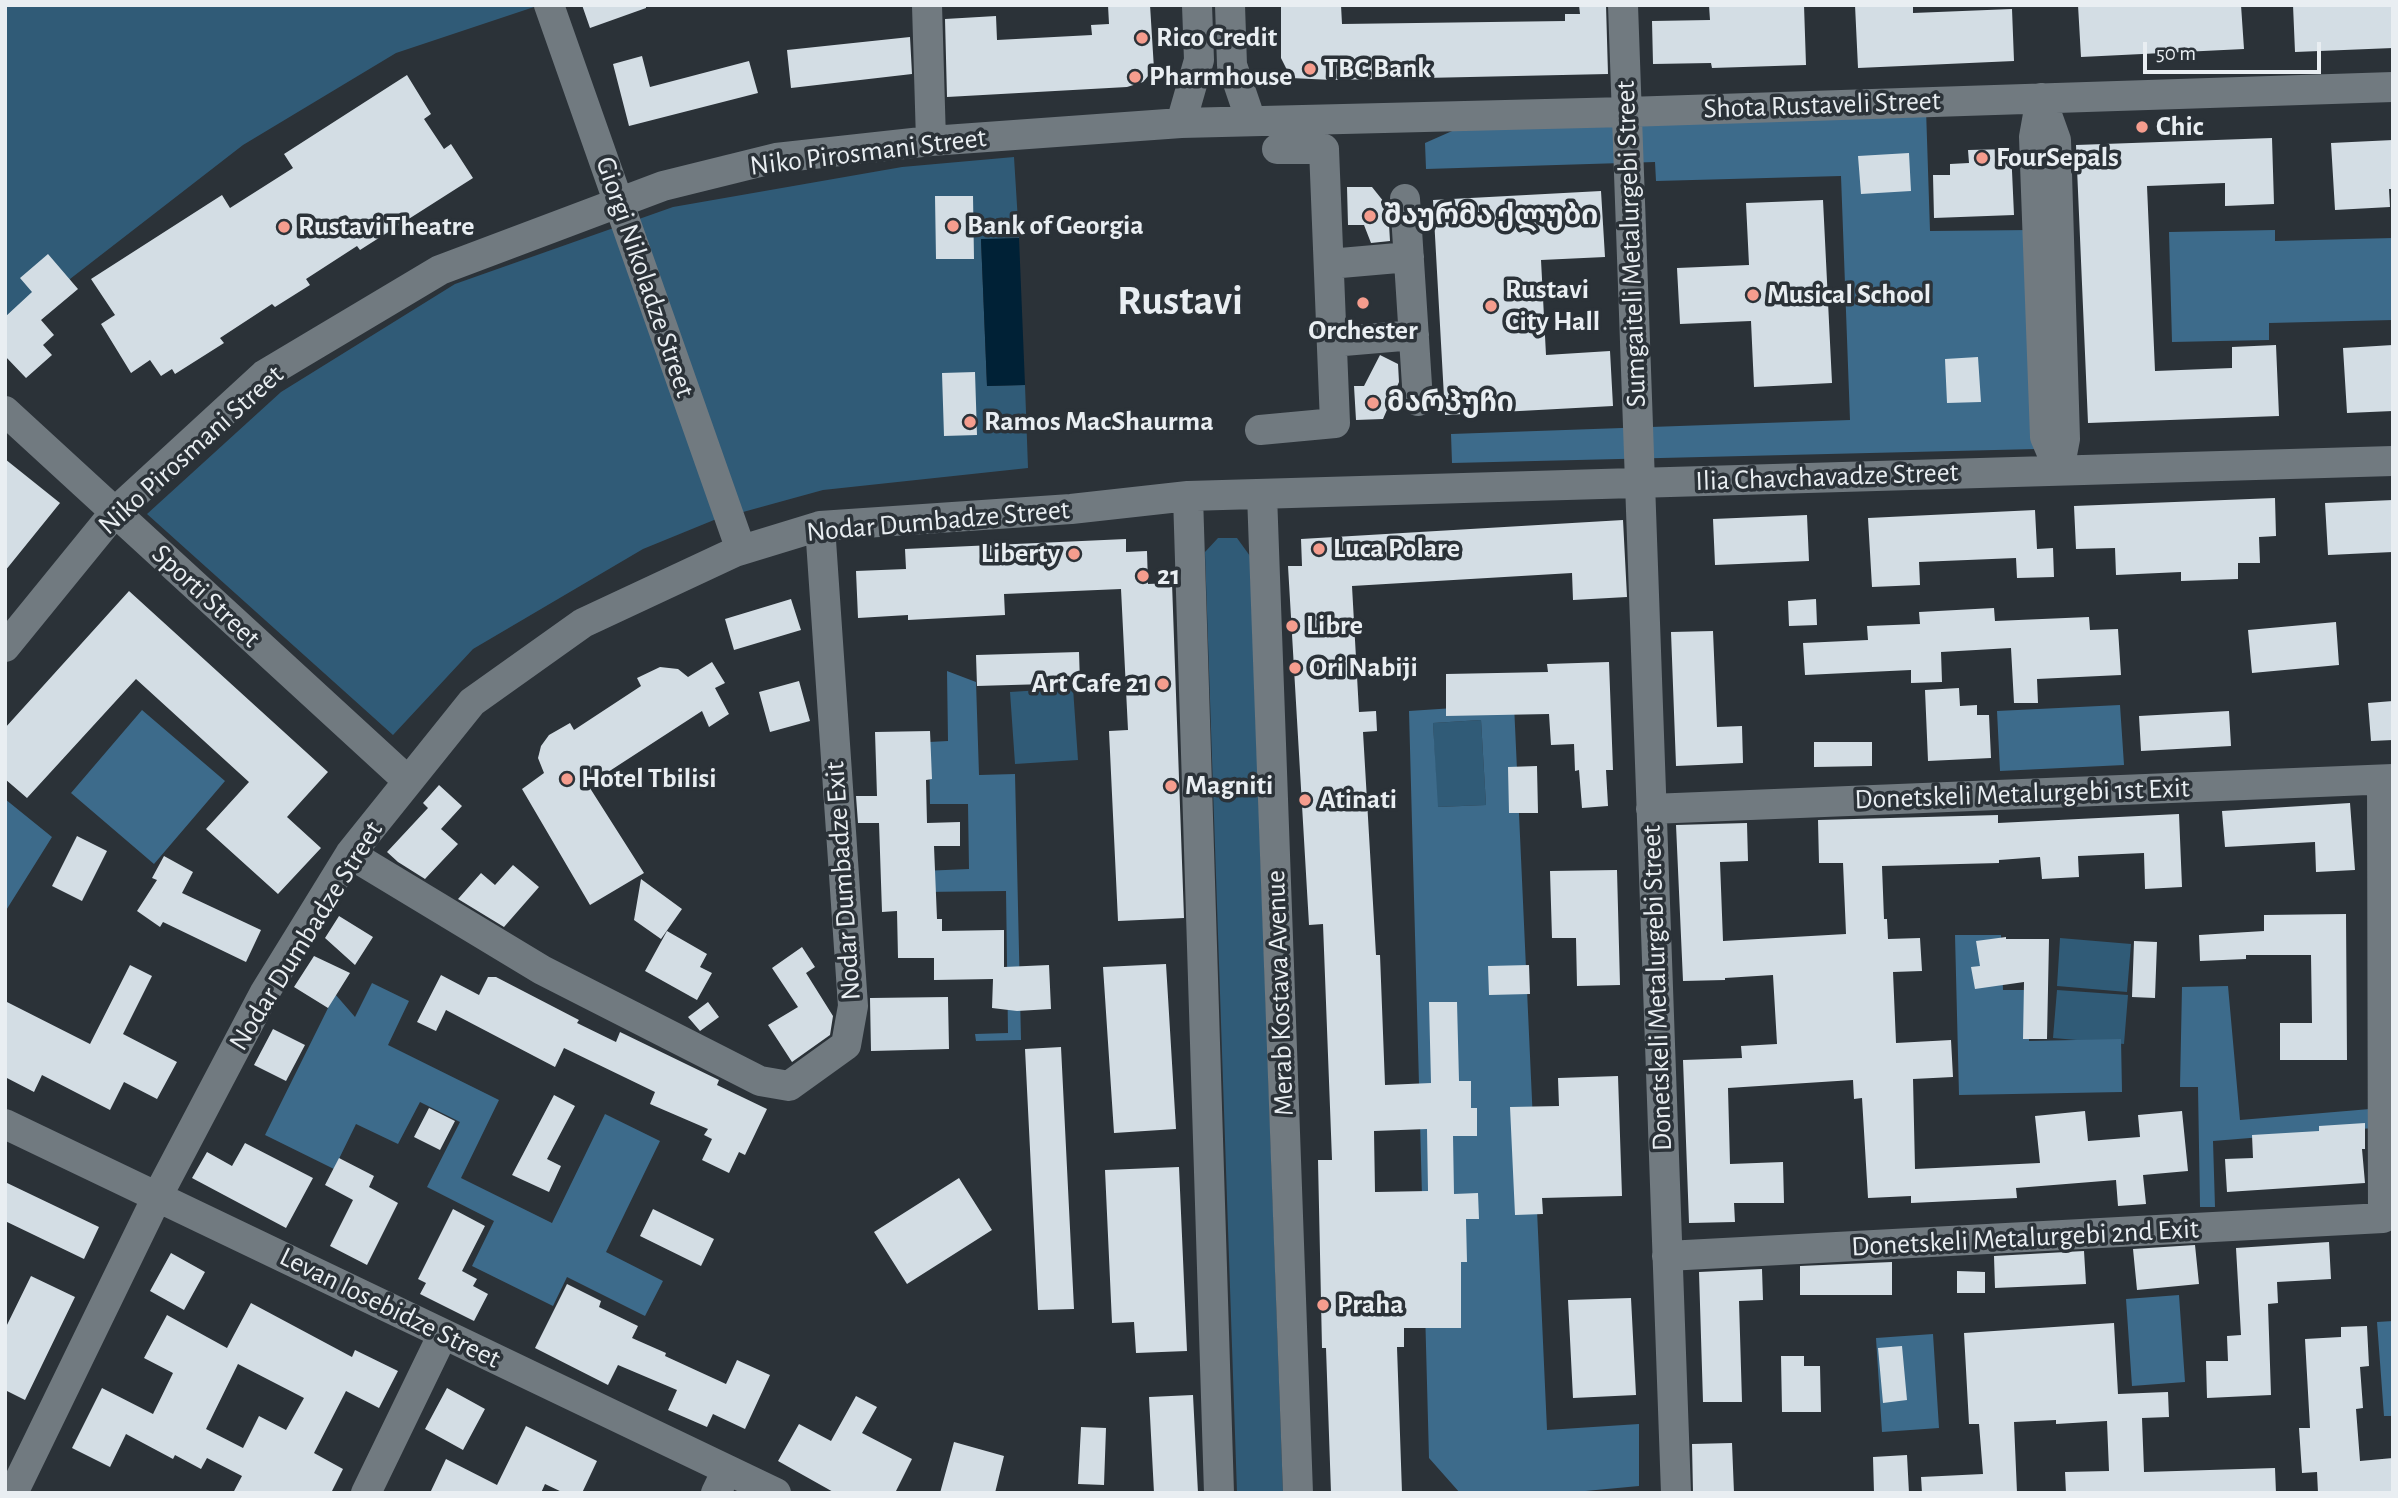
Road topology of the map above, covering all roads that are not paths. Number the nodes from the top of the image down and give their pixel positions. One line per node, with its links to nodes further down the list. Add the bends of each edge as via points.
1 (549, 5): 14 (street, Giorgi Nikoladze Street)
2 (927, 5): 11 (street)
3 (1197, 5): 10 (street, via 1199,60)
4 (1230, 5): 9 (street, via 1232,65)
5 (1623, 5): 8 (street, Sumgaiteli Metalurgebi Street)
6 (2393, 87): 7 (street, Shota Rustaveli Street)
7 (2041, 98): 8 (street, Shota Rustaveli Street); 23 (street, via 2056,139 2050,288 2065,439)
8 (1626, 112): 9 (street, Shota Rustaveli Street); 24 (street, Sumgaiteli Metalurgebi Street)
9 (1251, 121): 10 (street, Niko Pirosmani Street)
10 (1181, 123): 11 (street, Niko Pirosmani Street)
11 (931, 141): 14 (street, Niko Pirosmani Street, via 776,158 663,186)
12 (1277, 149): 16 (street, via 1324,149)
13 (1405, 199): 15 (street)
14 (619, 204): 27 (street, Niko Pirosmani Street, via 440,270 264,375); 29 (street, Giorgi Nikoladze Street)
15 (1409, 257): 16 (street); 17 (street)
16 (1329, 264): 18 (street)
17 (1414, 335): 18 (street); 19 (street)
18 (1332, 342): 21 (street, via 1335,423)
19 (1418, 401)
20 (5, 411): 27 (street, Sporti Street)
21 (1260, 430)
22 (2393, 461): 23 (street, Ilia Chavchavadze Street)
23 (2059, 470): 24 (street, Ilia Chavchavadze Street)
24 (1640, 483): 25 (street, Ilia Chavchavadze Street); 33 (street, Donetskeli Metalurgebi Street)
25 (1262, 494): 26 (street, Nodar Dumbadze Street); 44 (street, Merab Kostava Avenue)
26 (1188, 496): 28 (street, Nodar Dumbadze Street); 43 (street)
27 (115, 512): 30 (street, Niko Pirosmani Street); 32 (street, Sporti Street)
28 (820, 526): 29 (street, Nodar Dumbadze Street); 34 (street, Nodar Dumbadze Exit, via 853,1006 846,1045 797,1081 789,1086 760,1081 735,1069 542,970)
29 (741, 550): 32 (street, Nodar Dumbadze Street, via 583,623 472,702)
30 (5, 647)
31 (2387, 780): 33 (street, Donetskeli Metalurgebi 1st Exit); 37 (street, Donetskeli Metalurgebi 2nd Exit, via 2384,1218)
32 (408, 781): 34 (street, Nodar Dumbadze Street)
33 (1651, 808): 37 (street, Donetskeli Metalurgebi Street)
34 (350, 854): 36 (street, Nodar Dumbadze Street, via 265,992)
35 (5, 1124): 36 (street, Levan Iosebidze Street)
36 (157, 1197): 38 (street, Levan Iosebidze Street); 40 (street, Nodar Dumbadze Street)
37 (1667, 1256): 45 (street, Donetskeli Metalurgebi Street)
38 (443, 1334): 39 (street, Levan Iosebidze Street); 41 (street)
39 (721, 1481): 42 (street, Levan Iosebidze Street)
40 (13, 1493)
41 (366, 1493)
42 (776, 1493)
43 (1219, 1493)
44 (1298, 1493)
45 (1675, 1493)

